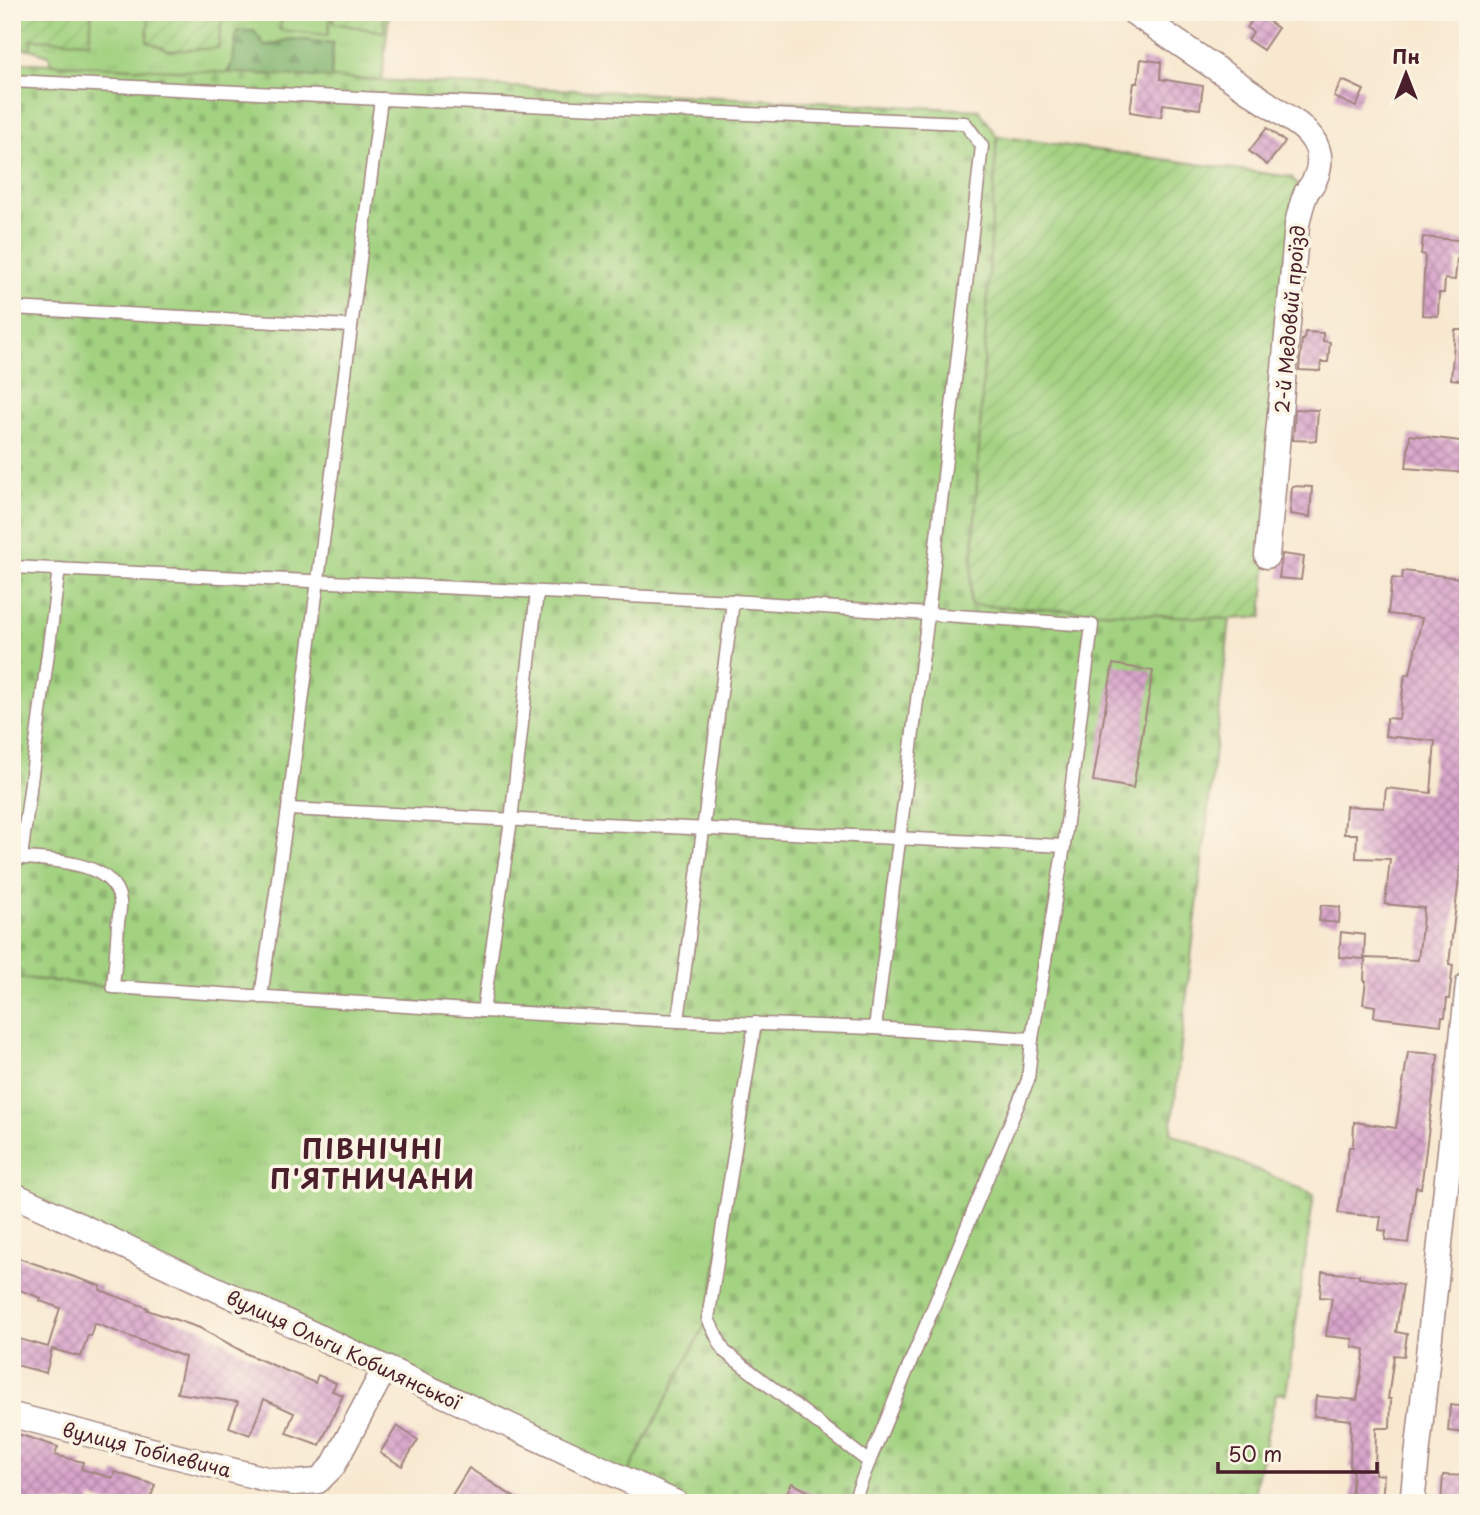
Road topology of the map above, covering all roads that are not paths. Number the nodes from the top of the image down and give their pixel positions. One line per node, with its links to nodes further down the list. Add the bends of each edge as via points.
1 (1133, 12): 6 (street, 2-й Медовий проїзд, via 1299,125 1310,134 1318,152 1319,166 1297,225)
2 (12, 81): 3 (lane)
3 (381, 99): 5 (lane); 12 (lane, via 965,123 982,146)
4 (12, 308): 5 (lane)
5 (351, 326): 9 (lane)
6 (1267, 556)
7 (12, 567): 8 (lane)
8 (59, 569): 9 (lane); 18 (lane)
9 (318, 581): 10 (lane); 13 (lane)
10 (537, 592): 11 (lane); 14 (lane)
11 (733, 601): 12 (lane); 15 (lane)
12 (928, 615): 16 (lane); 17 (lane, via 1092,625)
13 (288, 809): 14 (lane); 20 (lane)
14 (511, 820): 15 (lane); 21 (lane)
15 (703, 829): 16 (lane); 22 (lane)
16 (900, 839): 17 (lane); 24 (lane)
17 (1064, 846): 25 (lane)
18 (16, 857): 20 (lane, via 79,864 114,886 120,901 113,987)
19 (1468, 984): 32 (street)
20 (261, 997): 21 (lane)
21 (482, 1011): 22 (lane)
22 (678, 1021): 23 (lane)
23 (755, 1023): 24 (lane); 29 (lane, via 708,1319 724,1351)
24 (875, 1028): 25 (lane)
25 (1032, 1038): 29 (lane, via 1028,1080)
26 (12, 1194): 27 (street, вулиця Ольги Кобилянської)
27 (386, 1368): 28 (street, вулиця Тобілевича, via 333,1466 318,1481 266,1479); 30 (street, вулиця Ольги Кобилянської)
28 (12, 1415)
29 (869, 1462): 31 (lane)
30 (676, 1503)
31 (853, 1503)
32 (1412, 1503)

